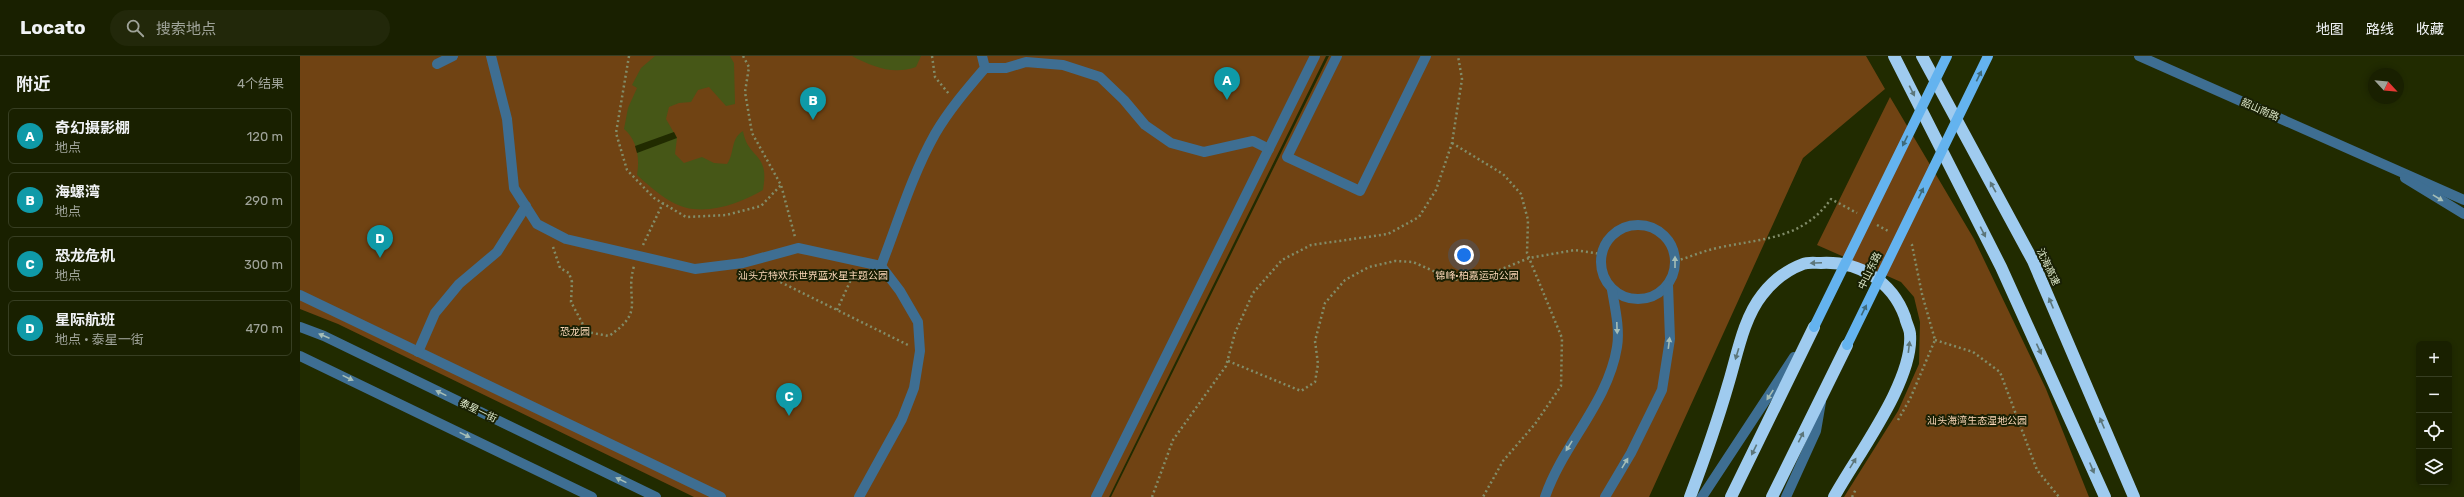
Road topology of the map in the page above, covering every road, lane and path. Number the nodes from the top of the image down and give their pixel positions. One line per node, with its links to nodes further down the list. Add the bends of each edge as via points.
1 (453, 56): 16 (street)
2 (491, 56): 25 (street, via 507,119 514,188)
3 (629, 56): 24 (path, via 616,132 627,170 654,198)
4 (743, 56): 22 (path, via 749,67 745,92 752,133)
5 (932, 56): 18 (path, via 935,77)
6 (982, 56): 17 (street)
7 (1315, 56): 20 (street)
8 (1337, 56): 9 (street, via 1287,156 1360,191)
9 (1426, 56)
10 (1458, 56): 19 (path, via 1462,79)
11 (1894, 56): 65 (highway, one-way to 65, via 2001,267)
12 (1922, 56): 48 (highway, 沈海高速, one-way to 12, via 2033,261)
13 (1947, 56): 39 (main road, one-way to 39, bridge)
14 (1988, 56): 42 (main road, 中山东路, one-way to 14, bridge)
15 (2139, 56): 21 (street, 韶山南路)
16 (437, 64)
17 (985, 68): 18 (street); 20 (street, via 1006,68 1026,62 1063,65 1100,77 1146,125 1172,143 1204,152 1253,141)
18 (956, 103): 34 (street, via 936,133 912,181)
19 (1452, 143): 31 (path, via 1503,174 1521,194 1528,220); 46 (path, via 1436,190 1419,217 1388,234 1311,245 1282,260 1253,293 1235,333)
20 (1269, 149): 53 (street)
21 (2380, 164): 23 (street, 韶山南路, via 2424,180); 26 (street, 韶山南路, one-way to 26)
22 (781, 185): 24 (path, via 761,206 726,215 686,217); 28 (path)
23 (2464, 200)
24 (663, 203): 30 (path)
25 (526, 206): 27 (street, via 537,224); 44 (street, via 497,252 459,284 435,313)
26 (2464, 214)
27 (554, 233): 30 (street, via 566,239); 30 (path, via 552,245 560,268 569,272 572,282 571,302 587,332 609,336 623,326 632,313 631,279)
28 (798, 248): 32 (street); 33 (street)
29 (1601, 254): 31 (path, via 1575,250); 35 (street, one-way to 29, via 1675,267 1674,249 1668,239 1653,228 1636,225 1624,227 1606,243); 36 (street, via 1604,279)
30 (637, 256): 33 (street, via 695,269)
31 (1529, 258): 46 (path, via 1487,275 1454,280 1412,262 1395,261 1369,267 1345,280 1325,303 1315,340 1318,364 1314,382 1301,390); 55 (path, via 1562,338 1560,386 1535,424 1503,461)
32 (859, 262): 34 (street); 38 (path)
33 (743, 264): 38 (path)
34 (881, 266): 43 (street, via 900,291 918,322)
35 (1668, 285): 36 (street, via 1659,294 1647,299 1622,297); 57 (street, one-way to 35, via 1631,453 1662,390 1670,339)
36 (1612, 290): 56 (street, one-way to 56, via 1617,346 1610,380 1561,459)
37 (300, 295): 44 (street)
38 (837, 310): 43 (path)
39 (1814, 327): 59 (street, one-way to 59); 60 (highway, one-way to 60)
40 (300, 328): 50 (street, 泰星一街, one-way to 40, via 324,336)
41 (1935, 340): 64 (path, via 1973,352 2000,372 2037,470)
42 (1847, 345): 47 (highway, 中山东路)
43 (920, 351): 52 (street, via 914,388 902,419)
44 (418, 352): 51 (street)
45 (300, 356): 49 (street, one-way to 49)
46 (1228, 360): 54 (path, via 1173,440)
47 (1824, 390): 61 (highway, 中山东路, one-way to 47); 62 (street, via 1816,431)
48 (2110, 441): 66 (highway, 沈海高速); 67 (highway)
49 (592, 497)
50 (656, 497)
51 (721, 497)
52 (859, 497)
53 (1096, 497)
54 (1152, 497)
55 (1483, 497)
56 (1545, 497)
57 (1605, 497)
58 (1690, 497): 63 (highway, one-way to 58, via 1889,404 1907,365 1910,334 1900,303 1888,286 1863,270 1830,262 1804,264 1780,276 1761,296 1748,319 1710,443)
59 (1702, 497)
60 (1731, 497)
61 (1772, 497)
62 (1786, 497)
63 (1834, 497)
64 (2059, 497)
65 (2105, 497)
66 (2134, 497)
67 (2138, 497)

